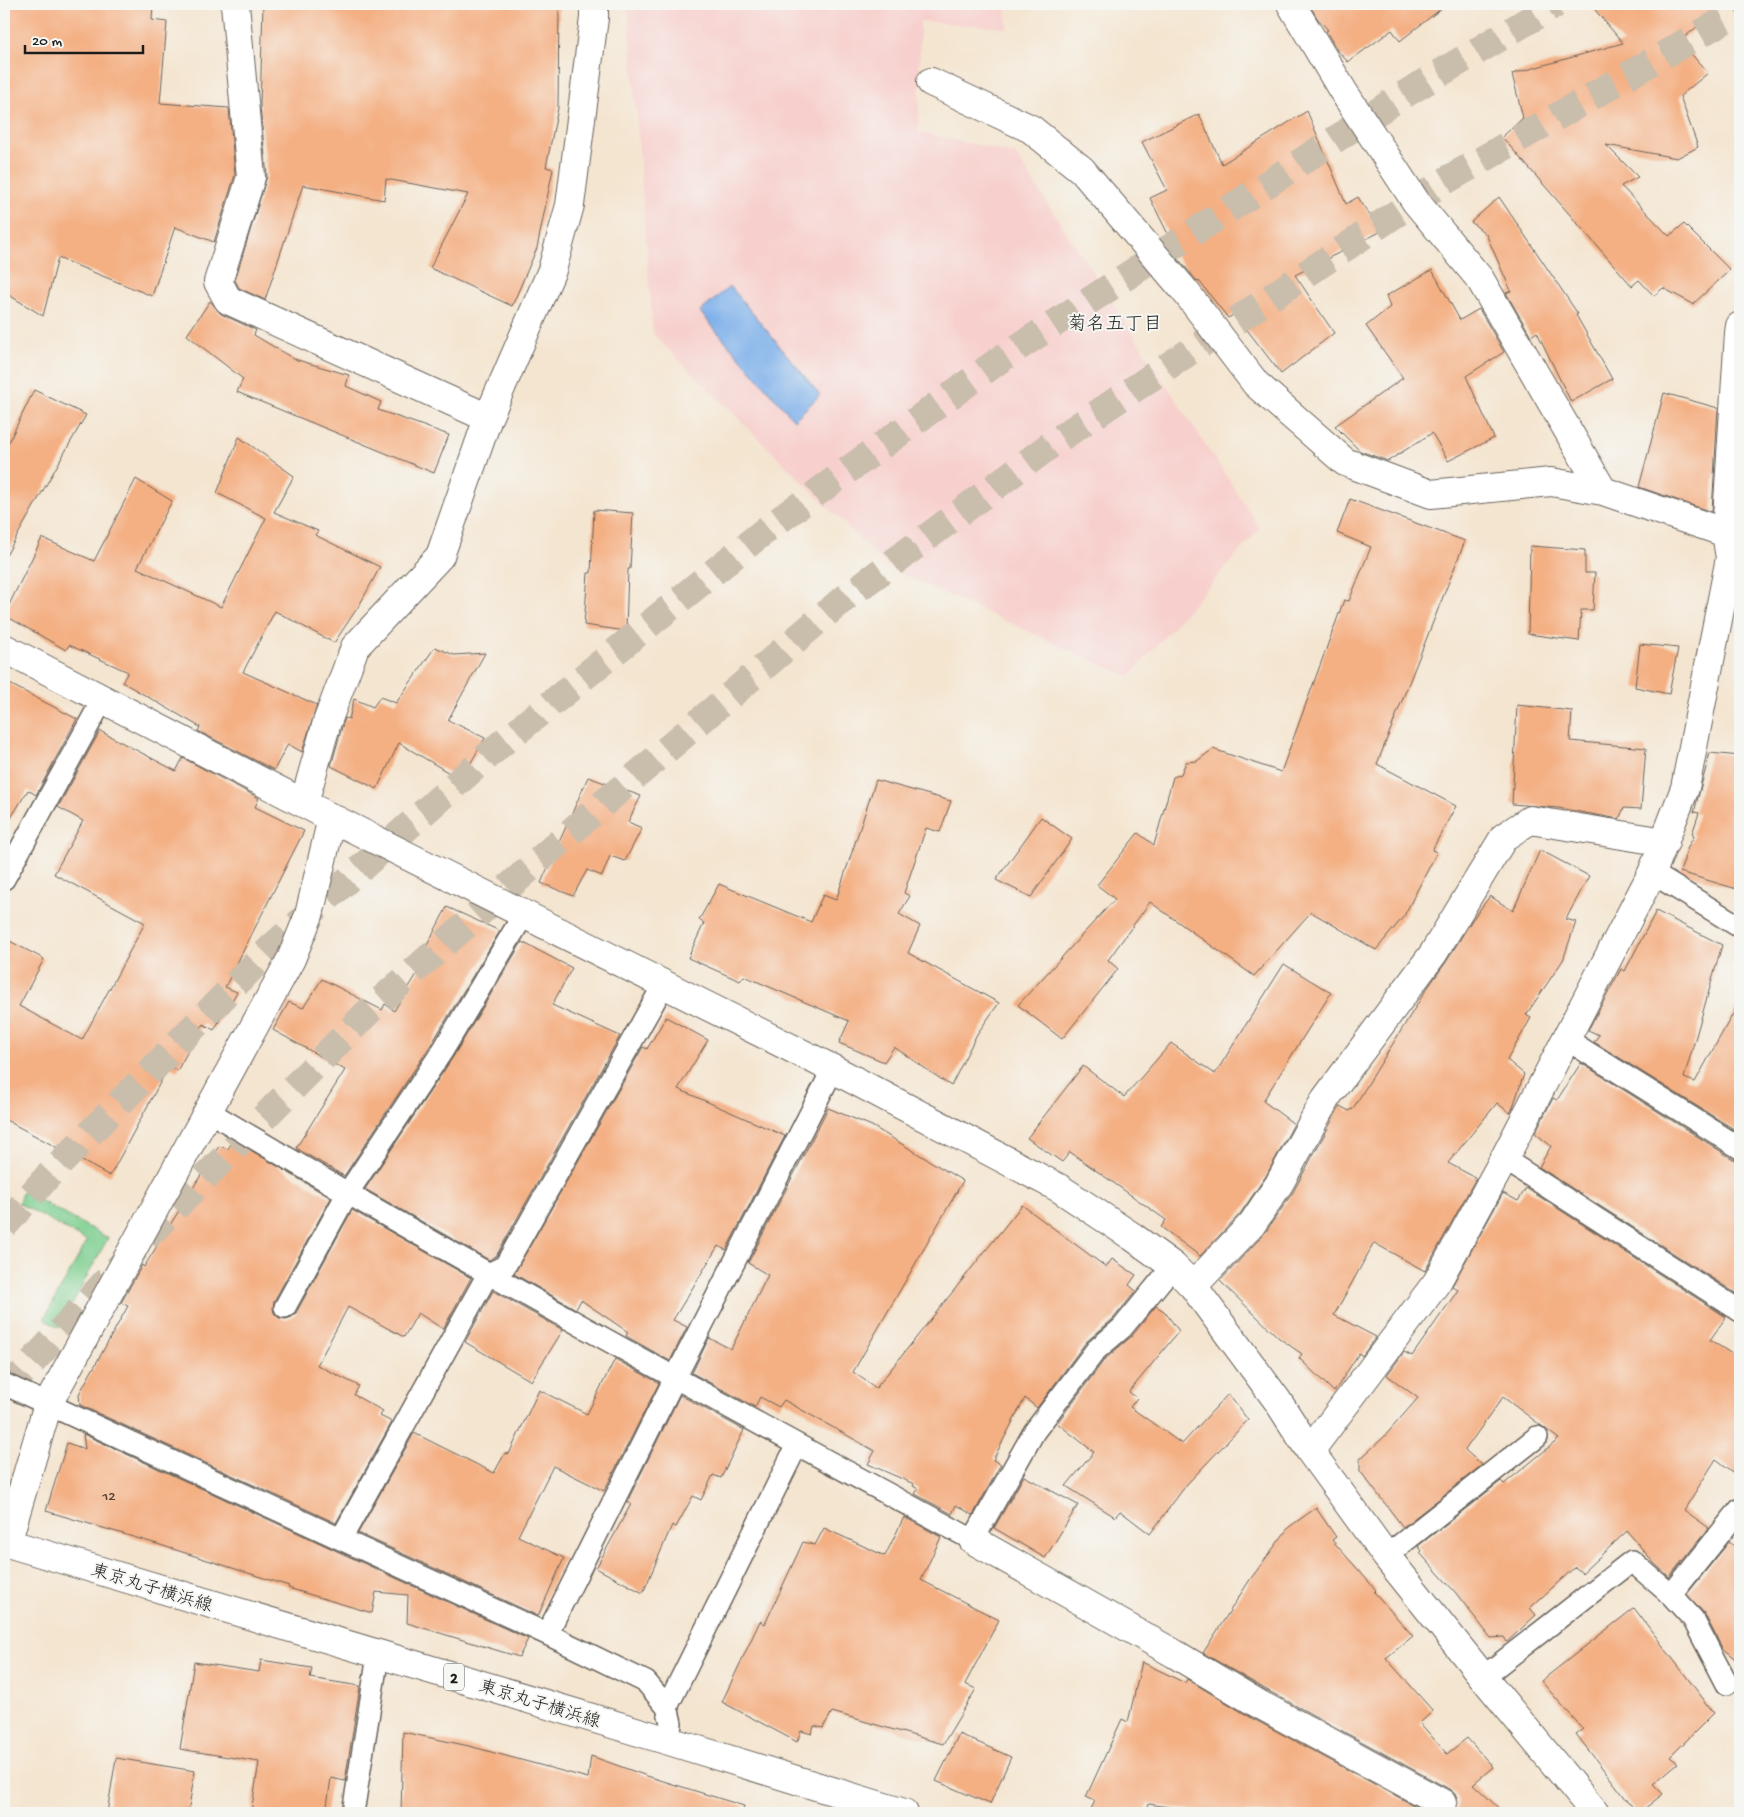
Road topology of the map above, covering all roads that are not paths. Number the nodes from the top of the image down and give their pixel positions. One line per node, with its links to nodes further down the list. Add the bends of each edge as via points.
1 (235, 4): 6 (street, via 251,178 218,282 228,300)
2 (594, 4): 6 (street, via 570,205 552,270)
3 (1291, 4): 7 (street, via 1416,202 1480,279)
4 (931, 82): 7 (street, via 1031,129 1082,170 1185,291 1256,384 1345,462 1431,494 1552,482)
5 (1740, 326): 8 (street)
6 (488, 418): 11 (street, via 440,556 356,647 327,722)
7 (1603, 491): 8 (street)
8 (1732, 550): 13 (street, via 1685,788)
9 (4, 648): 10 (street)
10 (102, 699): 11 (street); 15 (lane)
11 (304, 803): 12 (street)
12 (332, 818): 16 (street); 21 (street, via 309,914 291,959)
13 (1665, 842): 14 (street); 27 (street, via 1530,820 1504,836 1433,954 1326,1098 1279,1184 1252,1224)
14 (1652, 873): 17 (lane); 19 (street)
15 (4, 879)
16 (524, 914): 18 (street); 24 (lane, via 443,1050)
17 (1740, 927)
18 (664, 984): 20 (street); 26 (lane, via 505,1266)
19 (1566, 1039): 22 (lane); 23 (street)
20 (833, 1069): 25 (street, via 1059,1188); 30 (lane)
21 (208, 1111): 24 (lane); 32 (street)
22 (1740, 1148)
23 (1504, 1159): 29 (lane); 35 (street, via 1437,1282)
24 (347, 1194): 26 (lane); 28 (lane)
25 (1173, 1266): 27 (street); 38 (lane, via 1122,1328 1096,1350 1034,1432)
26 (488, 1274): 30 (lane); 37 (lane)
27 (1193, 1286): 35 (street, via 1277,1400)
28 (284, 1307)
29 (1740, 1311)
30 (675, 1378): 34 (lane); 42 (lane)
31 (4, 1384): 32 (lane)
32 (48, 1404): 37 (lane); 39 (street)
33 (1537, 1437): 40 (lane)
34 (797, 1445): 38 (lane); 46 (lane)
35 (1310, 1452): 40 (street)
36 (1740, 1509): 41 (lane)
37 (341, 1539): 42 (lane)
38 (973, 1540): 48 (street, via 1257,1703)
39 (5, 1542): 43 (street, 東京丸子横浜線 / 2)
40 (1386, 1556): 44 (street)
41 (1672, 1595): 44 (lane, via 1632,1561); 45 (lane, via 1693,1619)
42 (547, 1634): 46 (lane, via 646,1682)
43 (378, 1655): 47 (street, 東京丸子横浜線 / 2); 49 (lane)
44 (1483, 1677): 51 (street)
45 (1727, 1684)
46 (667, 1707): 47 (lane, via 671,1723)
47 (669, 1741): 50 (street, 東京丸子横浜線 / 2)
48 (1442, 1803)
49 (353, 1813)
50 (904, 1813)
51 (1595, 1813)

